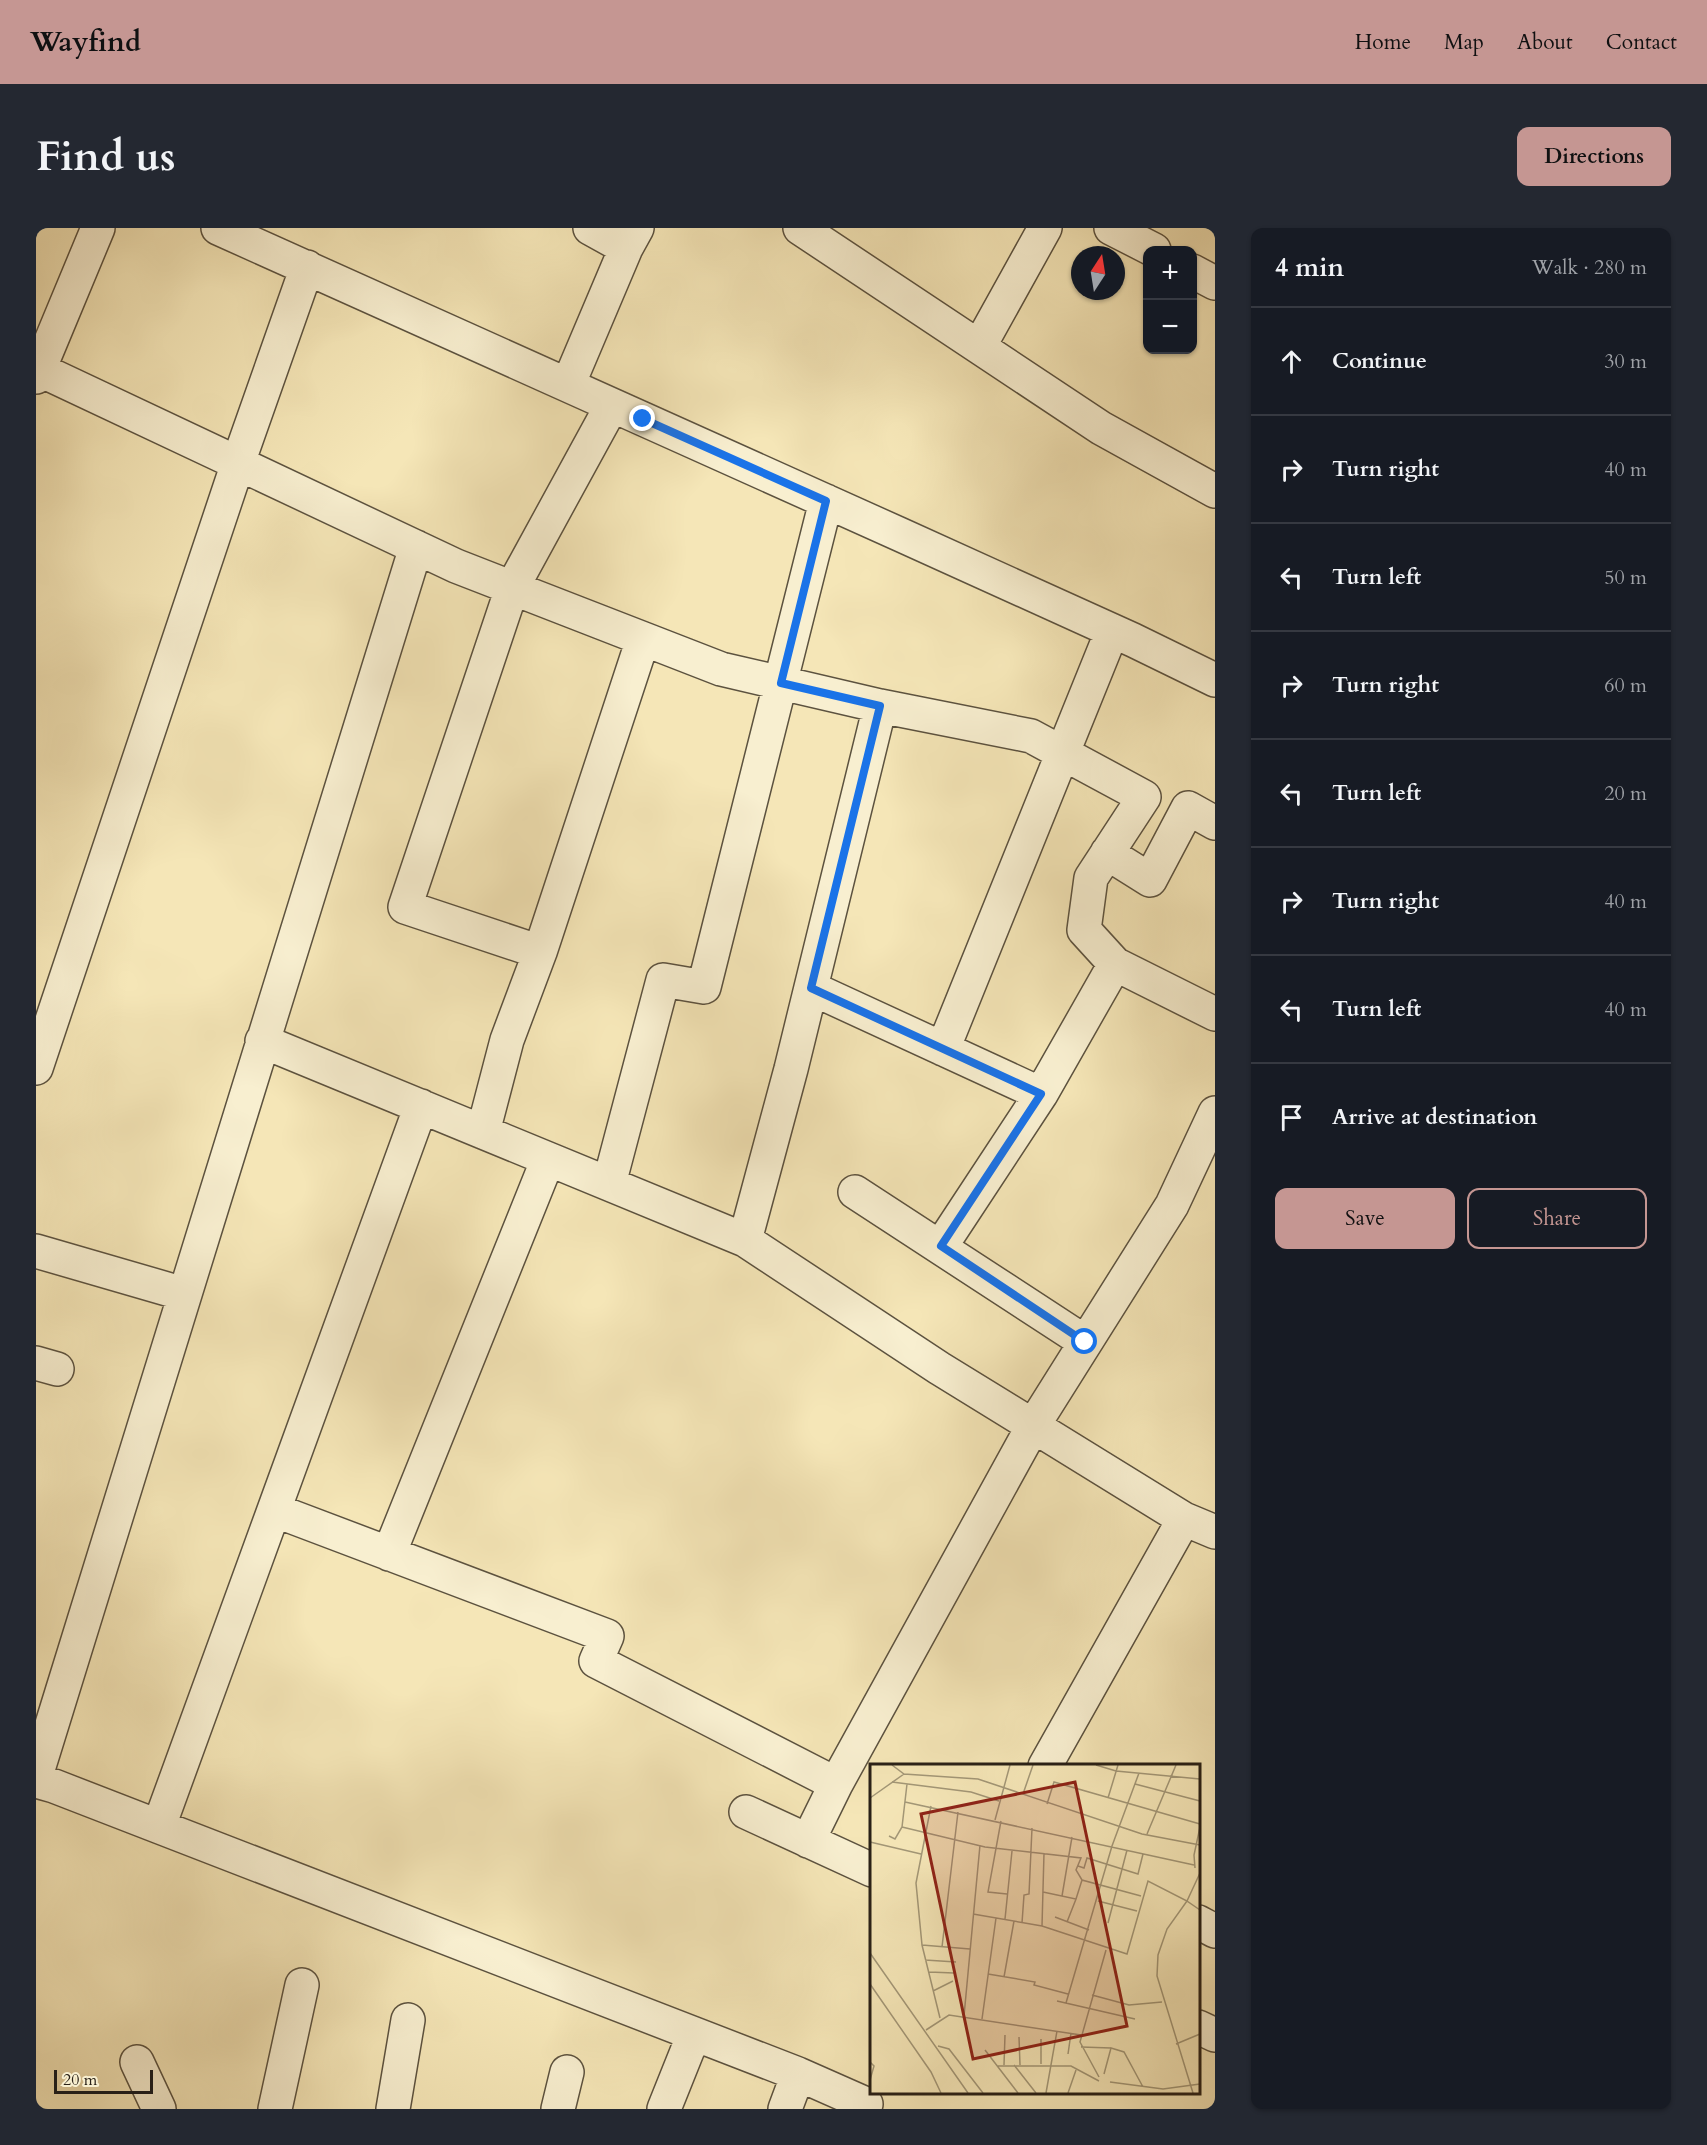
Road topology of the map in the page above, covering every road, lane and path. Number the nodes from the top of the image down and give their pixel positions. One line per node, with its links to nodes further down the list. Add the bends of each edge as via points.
1 (98, 228): 13 (street)
2 (218, 228): 9 (street)
3 (590, 228): 7 (street)
4 (1045, 228): 12 (street)
5 (1111, 228): 8 (street)
6 (812, 231): 12 (street)
7 (631, 238): 14 (street)
8 (1146, 246)
9 (307, 267): 14 (street); 16 (street)
10 (1197, 274): 11 (street)
11 (1215, 283)
12 (979, 347): 17 (street, via 1101,428)
13 (37, 371): 16 (street)
14 (568, 385): 15 (street)
15 (612, 405): 18 (street); 20 (street)
16 (238, 463): 19 (street); 35 (street)
17 (1215, 491)
18 (826, 501): 21 (street); 24 (street)
19 (416, 547): 20 (street); 33 (street)
20 (512, 588): 22 (street); 29 (street, via 405,907)
21 (1112, 631): 23 (street); 26 (street)
22 (643, 639): 24 (street, via 721,669); 29 (street)
23 (1215, 680)
24 (781, 683): 25 (street); 41 (street, via 704,987 663,980)
25 (880, 706): 26 (street, via 1031,736); 31 (street)
26 (1063, 753): 28 (street, via 1144,797); 34 (street)
27 (1215, 823): 28 (street, via 1188,808 1150,880)
28 (1107, 853): 30 (street, via 1091,878 1084,930)
29 (540, 952): 38 (street, via 507,1040)
30 (1115, 964): 32 (street); 36 (street)
31 (811, 988): 34 (street); 43 (street)
32 (1215, 1014)
33 (262, 1041): 37 (street); 46 (street)
34 (943, 1049): 36 (street)
35 (36, 1068)
36 (1041, 1094): 44 (street)
37 (421, 1106): 38 (street); 49 (street)
38 (483, 1132): 40 (street)
39 (1211, 1134): 47 (street, via 1172,1205)
40 (548, 1159): 41 (street); 52 (street)
41 (609, 1184): 43 (street)
42 (855, 1192): 44 (street)
43 (745, 1240): 48 (street)
44 (941, 1246): 47 (street)
45 (36, 1251): 46 (street)
46 (184, 1294): 54 (street)
47 (1085, 1342): 48 (street)
48 (1033, 1426): 50 (street); 56 (street)
49 (274, 1510): 52 (street); 58 (street)
50 (1184, 1519): 51 (street); 53 (street)
51 (1215, 1532)
52 (388, 1554): 56 (street, via 607,1636 596,1661)
53 (1046, 1764)
54 (36, 1776)
55 (36, 1781): 58 (street)
56 (836, 1784): 59 (street)
57 (746, 1812): 59 (street)
58 (159, 1826): 66 (street)
59 (808, 1841): 60 (street)
60 (870, 1869)
61 (1200, 1923): 62 (street)
62 (1215, 1931)
63 (302, 1985): 73 (street)
64 (408, 2020): 74 (street)
65 (1200, 2028): 67 (street)
66 (694, 2034): 70 (street); 76 (street)
67 (1215, 2035)
68 (137, 2062): 72 (street)
69 (567, 2072): 75 (street)
70 (798, 2074): 71 (street); 77 (street)
71 (867, 2102)
72 (159, 2109)
73 (275, 2109)
74 (393, 2109)
75 (558, 2109)
76 (664, 2109)
77 (785, 2109)

